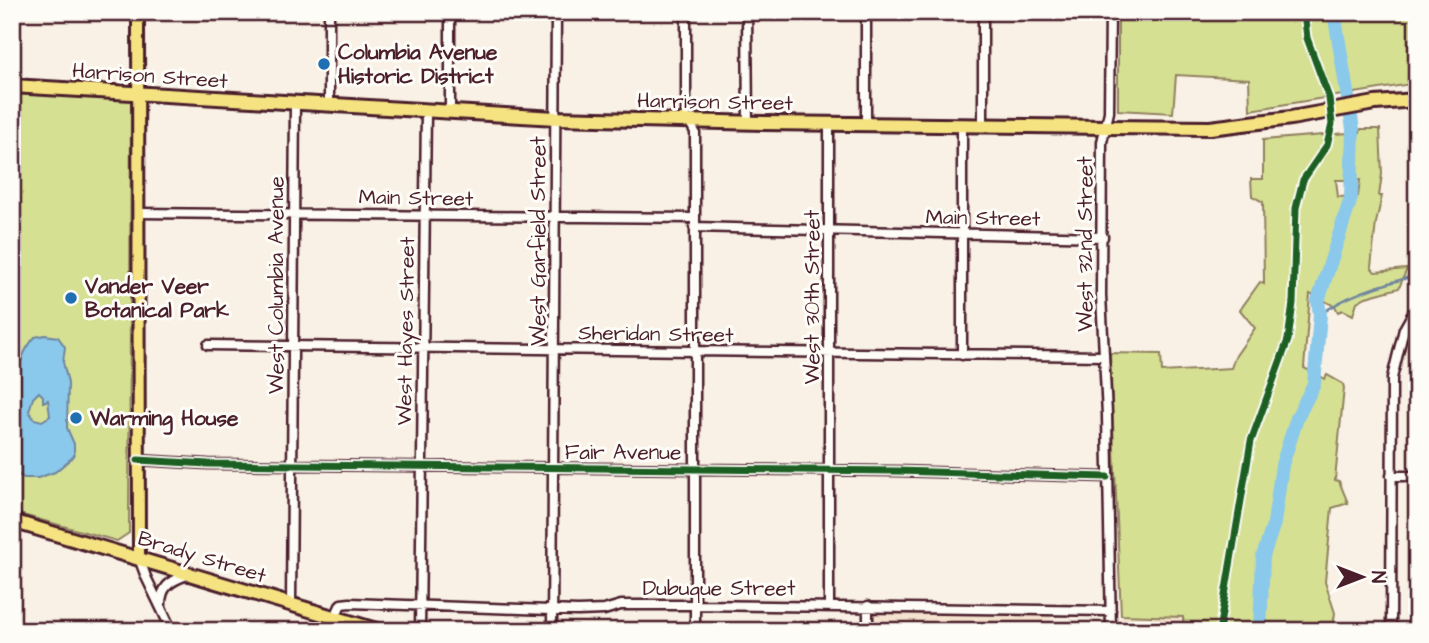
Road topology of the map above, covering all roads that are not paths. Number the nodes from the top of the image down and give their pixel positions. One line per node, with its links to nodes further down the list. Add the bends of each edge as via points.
1 (138, 12): 11 (main road)
2 (329, 12): 14 (street)
3 (450, 12): 16 (street)
4 (556, 12): 17 (street, West Garfield Street)
5 (686, 12): 18 (street)
6 (747, 12): 19 (street)
7 (866, 12): 21 (street)
8 (983, 12): 23 (street)
9 (1110, 12): 24 (street, West 32nd Street)
10 (12, 86): 11 (highway, Harrison Street)
11 (139, 94): 13 (highway, Harrison Street); 25 (main road)
12 (1417, 100): 24 (highway, Harrison Street, via 1210,128)
13 (295, 104): 14 (highway, Harrison Street); 26 (street, West Columbia Avenue)
14 (329, 106): 15 (highway, Harrison Street)
15 (426, 111): 16 (highway, Harrison Street); 27 (street, West Hayes Street)
16 (450, 113): 17 (highway, Harrison Street)
17 (556, 118): 18 (highway, Harrison Street); 28 (street, West Garfield Street)
18 (689, 121): 19 (highway, Harrison Street); 29 (street, via 695,132)
19 (748, 123): 20 (highway, Harrison Street)
20 (829, 123): 21 (highway, Harrison Street); 30 (street, West 30th Street)
21 (866, 124): 22 (highway, Harrison Street)
22 (962, 125): 23 (highway, Harrison Street); 31 (street)
23 (983, 125): 24 (highway, Harrison Street)
24 (1105, 127): 32 (street, West 32nd Street)
25 (138, 212): 26 (street, Main Street); 42 (main road)
26 (294, 214): 27 (street, Main Street); 35 (street, West Columbia Avenue)
27 (424, 216): 28 (street, Main Street); 36 (street, West Hayes Street)
28 (556, 217): 29 (street, Main Street); 37 (street, West Garfield Street)
29 (694, 223): 30 (street, Main Street); 38 (street)
30 (829, 232): 31 (street, Main Street); 39 (street, West 30th Street)
31 (962, 235): 32 (street, Main Street); 40 (street)
32 (1103, 237): 41 (street, West 32nd Street)
33 (1416, 309): 48 (street, via 1404,329 1394,368)
34 (208, 345): 35 (street, Sheridan Street)
35 (293, 346): 36 (street, Sheridan Street); 43 (street, West Columbia Avenue)
36 (423, 348): 37 (street, Sheridan Street); 44 (street, West Hayes Street)
37 (555, 350): 38 (street, Sheridan Street); 45 (street, West Garfield Street)
38 (694, 352): 39 (street, Sheridan Street); 46 (street)
39 (829, 354): 40 (street, Sheridan Street); 47 (street, West 30th Street)
40 (962, 355): 41 (street, Sheridan Street)
41 (1104, 356): 50 (street, West 32nd Street)
42 (138, 460): 43 (street, Fair Avenue); 52 (main road)
43 (293, 466): 44 (street, Fair Avenue); 54 (street, West Columbia Avenue)
44 (422, 467): 45 (street, Fair Avenue); 55 (street, West Hayes Street)
45 (554, 469): 46 (street, Fair Avenue); 60 (street, West Garfield Street)
46 (694, 470): 47 (street, Fair Avenue); 56 (street)
47 (829, 471): 50 (street, Fair Avenue); 57 (street, West 30th Street)
48 (1391, 476): 49 (street); 71 (street)
49 (1417, 476)
50 (1107, 477): 61 (street, West 32nd Street)
51 (12, 521): 52 (highway, Brady Street)
52 (139, 558): 53 (highway, Brady Street); 59 (street)
53 (189, 574): 54 (highway, Brady Street); 59 (street, via 165,586)
54 (291, 604): 62 (highway, Brady Street)
55 (421, 604): 60 (street, Dubuque Street); 62 (street, Dubuque Street, via 345,603); 66 (street, West Hayes Street)
56 (695, 605): 57 (street, Dubuque Street); 60 (street, Dubuque Street); 68 (street)
57 (829, 606): 58 (street, Dubuque Street)
58 (868, 606): 61 (street, Dubuque Street); 69 (street)
59 (162, 610): 64 (street)
60 (553, 610): 67 (street, West Garfield Street)
61 (1111, 611): 70 (street, West 32nd Street)
62 (335, 617): 63 (highway, Brady Street)
63 (365, 628): 65 (highway, Brady Street)
64 (172, 631)
65 (380, 631)
66 (420, 631)
67 (552, 631)
68 (695, 631)
69 (867, 631)
70 (1111, 631)
71 (1391, 631)

